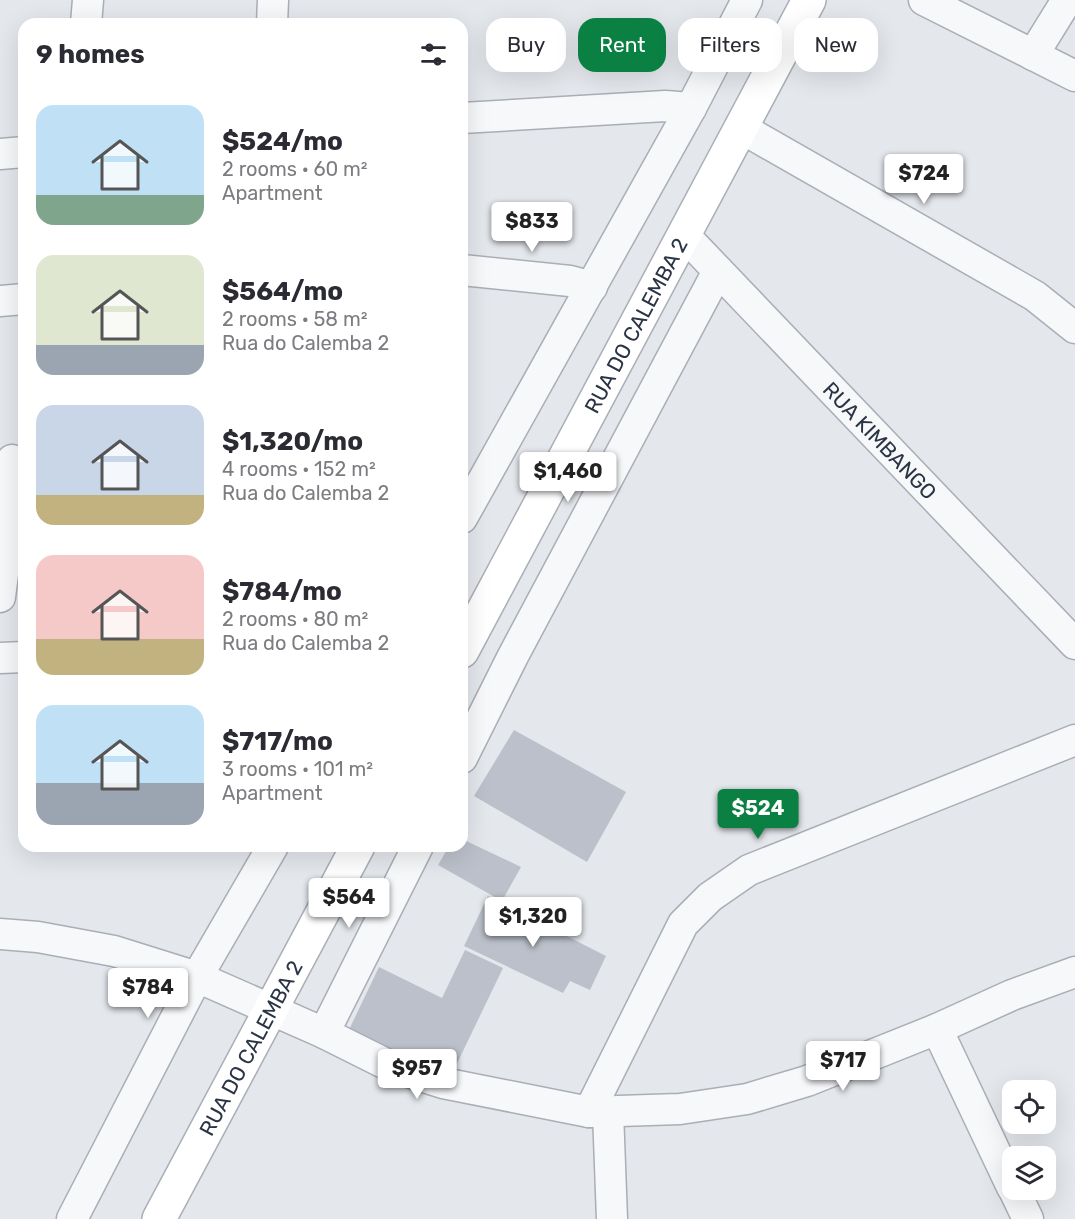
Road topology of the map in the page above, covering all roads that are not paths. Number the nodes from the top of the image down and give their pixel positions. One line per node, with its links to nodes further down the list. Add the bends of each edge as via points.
1 (88, 0): 7 (street)
2 (273, 0): 8 (street)
3 (747, 0): 11 (street)
4 (809, 0): 13 (main road, RUA DO CALEMBA 2)
5 (924, 0): 9 (street)
6 (1067, 0): 9 (street)
7 (86, 18)
8 (272, 18)
9 (1033, 55): 10 (street)
10 (1075, 76)
11 (691, 108): 12 (street, via 665,106); 19 (street)
12 (468, 118)
13 (741, 128): 16 (main road, RUA DO CALEMBA 2); 22 (street, via 1035,296)
14 (18, 152): 15 (street)
15 (0, 154)
16 (684, 235): 18 (street, RUA KIMBANGO); 26 (main road, RUA DO CALEMBA 2)
17 (468, 271): 19 (street, via 570,281)
18 (718, 271): 27 (street, RUA KIMBANGO); 31 (street)
19 (592, 287): 24 (street)
20 (18, 299): 21 (street)
21 (0, 301)
22 (1075, 328)
23 (12, 460): 25 (street)
24 (468, 507)
25 (0, 597)
26 (468, 640)
27 (1075, 644)
28 (18, 657): 29 (street)
29 (0, 658)
30 (1075, 740): 41 (street, via 749,870 710,897 679,932)
31 (468, 746)
32 (270, 852): 37 (street)
33 (355, 852): 38 (main road, RUA DO CALEMBA 2)
34 (415, 852): 40 (street)
35 (0, 934): 37 (street, via 114,951)
36 (1075, 972): 39 (street)
37 (197, 977): 38 (street); 44 (street)
38 (271, 1009): 40 (street); 45 (main road, RUA DO CALEMBA 2)
39 (937, 1029): 41 (street, via 807,1081 747,1099 680,1110); 42 (street)
40 (324, 1033): 41 (street, via 392,1067 443,1083)
41 (598, 1112): 46 (street)
42 (1002, 1165)
43 (1019, 1200): 47 (street)
44 (72, 1219)
45 (159, 1219)
46 (612, 1219)
47 (1028, 1219)

